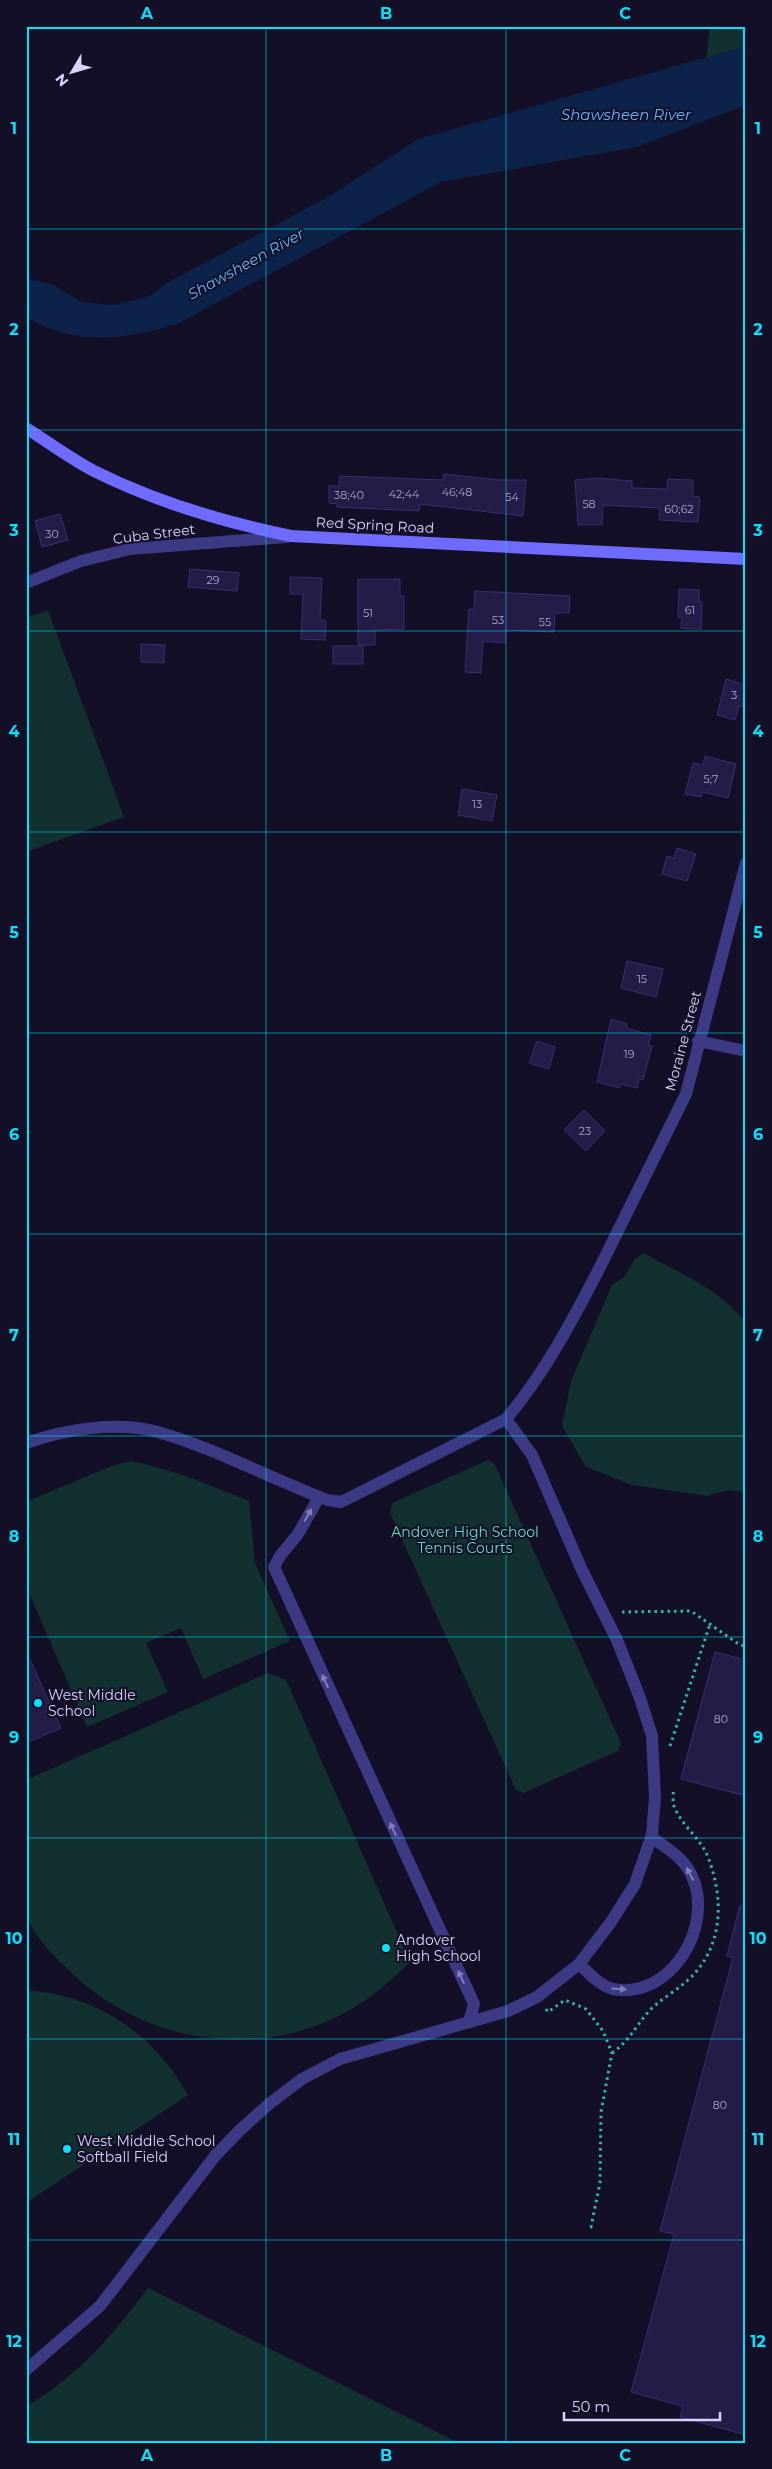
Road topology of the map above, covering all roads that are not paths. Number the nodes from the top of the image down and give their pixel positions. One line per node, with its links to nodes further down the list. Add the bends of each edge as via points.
1 (26, 428): 2 (main road, Red Spring Road, via 94,470 168,503 251,528)
2 (291, 536): 3 (main road, Red Spring Road); 4 (street, Cuba Street, via 130,550 81,562)
3 (746, 559)
4 (26, 583)
5 (746, 864): 6 (street, Moraine Street)
6 (698, 1041): 7 (street); 8 (street, Moraine Street, via 686,1094 598,1271 562,1339 527,1395)
7 (746, 1051)
8 (506, 1419): 10 (street, via 348,1500 334,1502); 11 (street, via 532,1455 581,1568 617,1640 640,1698 652,1736 655,1797)
9 (26, 1443): 10 (street, via 82,1429 120,1428 157,1432)
10 (318, 1497): 13 (street, one-way to 10, via 474,2004 274,1567 298,1534)
11 (651, 1837): 12 (street, via 635,1884 612,1922); 12 (street, one-way to 11, via 597,1981 612,1989 636,1989 656,1980 677,1963 692,1942 699,1910 692,1876 682,1861)
12 (579, 1964): 13 (street, via 537,1996 508,2011)
13 (469, 2022): 14 (street, via 340,2059 302,2079 269,2104 215,2156 100,2306)
14 (27, 2367)

